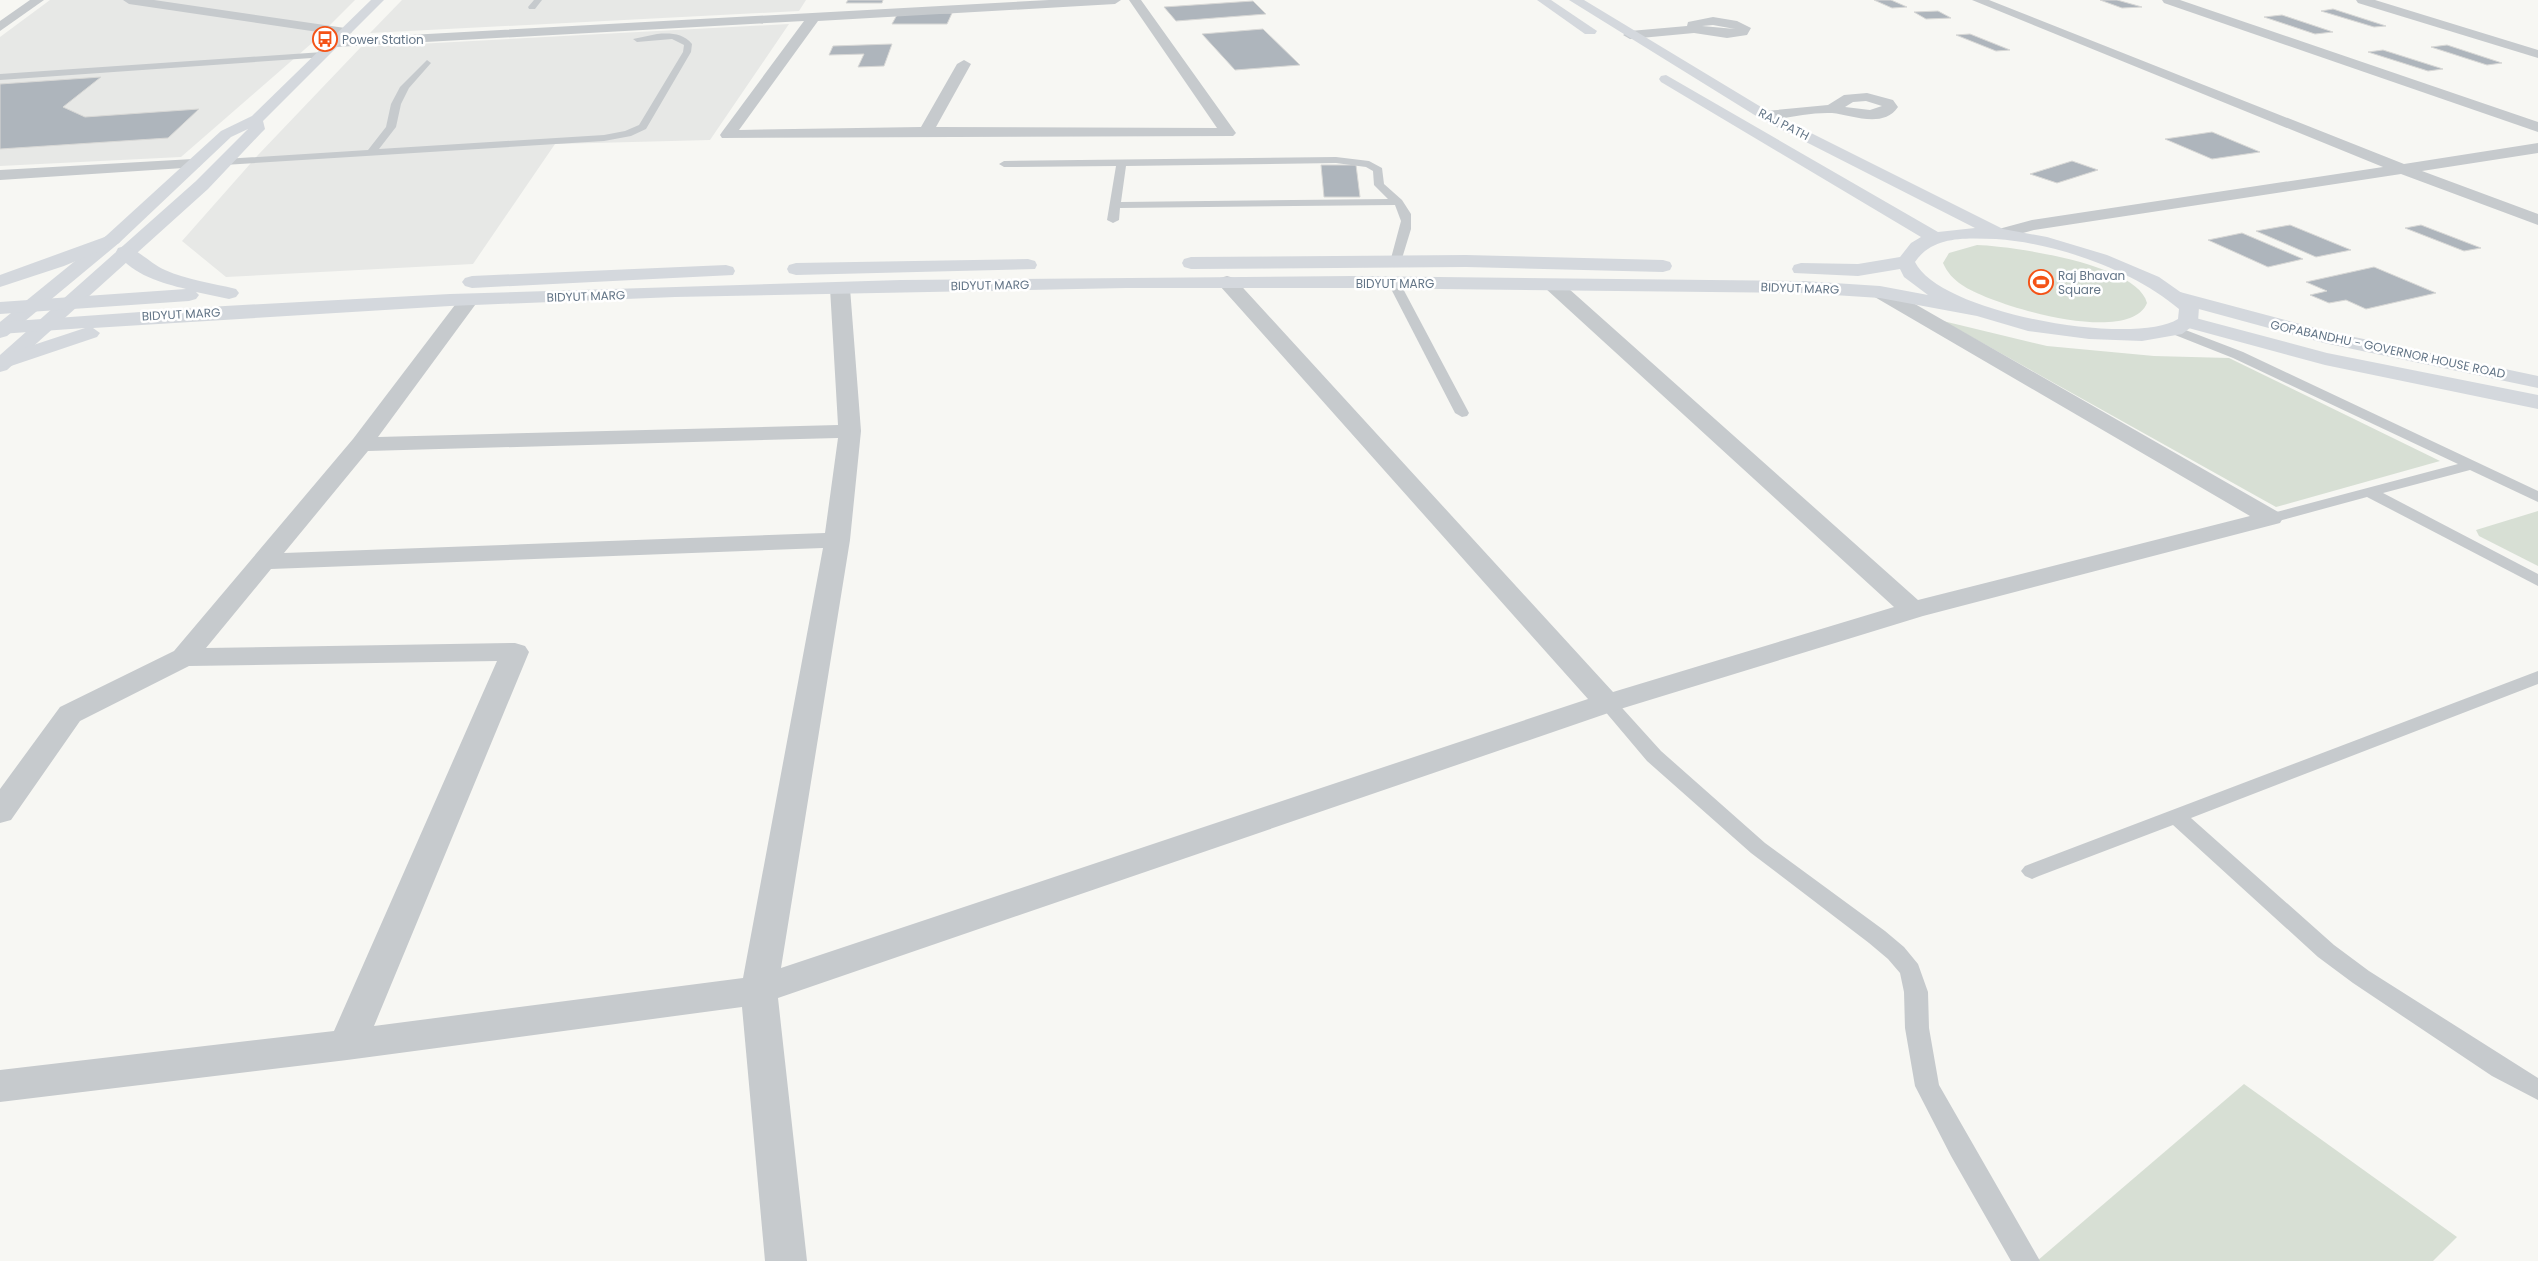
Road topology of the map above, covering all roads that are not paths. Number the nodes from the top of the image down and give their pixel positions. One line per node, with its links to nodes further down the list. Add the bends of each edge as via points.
1 (38, 0): 14 (street)
2 (129, 0): 17 (street)
3 (378, 0): 17 (main road)
4 (538, 0): 12 (lane)
5 (1115, 0): 13 (street)
6 (1135, 0): 30 (street, via 1228,133)
7 (1543, 0): 18 (main road)
8 (1575, 0): 16 (main road, RAJ PATH)
9 (1978, 0): 37 (street)
10 (2168, 0): 29 (street)
11 (2362, 0): 20 (street)
12 (532, 8)
13 (818, 11): 17 (street); 30 (street, via 728,135)
14 (0, 27)
15 (1694, 29): 16 (street)
16 (1630, 35): 27 (main road, RAJ PATH)
17 (341, 38): 21 (main road)
18 (1601, 38)
19 (637, 39): 32 (lane, via 672,37 684,39 688,44 687,52 643,127 636,132 604,138)
20 (2538, 54)
21 (323, 55): 25 (lane); 28 (main road)
22 (427, 63): 32 (lane, via 405,87 396,104 391,127)
23 (964, 64): 30 (street)
24 (1655, 72): 45 (main road, RAJ PATH)
25 (0, 77)
26 (1832, 109): 27 (street)
27 (1766, 116): 44 (main road, RAJ PATH)
28 (257, 119): 33 (main road, via 257,129); 34 (main road, via 226,134)
29 (2538, 127)
30 (926, 132)
31 (2538, 148): 37 (street)
32 (371, 153): 33 (lane)
33 (224, 162): 34 (main road, via 212,160); 46 (main road, via 202,185)
34 (193, 164): 38 (street); 46 (main road)
35 (1004, 164): 36 (lane)
36 (1121, 164): 39 (lane, via 1356,162 1378,170 1379,185); 40 (lane)
37 (2403, 170): 42 (street); 43 (street)
38 (0, 175)
39 (1398, 202): 40 (lane); 48 (lane, via 1408,220)
40 (1116, 205): 41 (lane)
41 (1113, 220)
42 (2538, 220)
43 (2032, 225): 44 (street); 47 (street)
44 (2001, 234): 45 (main road); 47 (main road)
45 (1934, 237): 49 (main road, via 1914,248)
46 (119, 245): 56 (main road); 64 (main road, via 167,279); 67 (main road); 68 (main road)
47 (2060, 246): 65 (main road, via 2157,284)
48 (1396, 262): 50 (main road, BIDYUT MARG); 52 (main road, BIDYUT MARG)
49 (1906, 262): 53 (main road, BIDYUT MARG, via 1858,270); 70 (main road, via 1911,273 1940,295)
50 (1172, 263)
51 (1043, 265): 54 (main road, BIDYUT MARG)
52 (1686, 266)
53 (1785, 269)
54 (774, 270)
55 (745, 271): 60 (main road, BIDYUT MARG)
56 (0, 281)
57 (1227, 282): 58 (main road, BIDYUT MARG); 61 (main road, BIDYUT MARG); 91 (street)
58 (1394, 283): 59 (main road, BIDYUT MARG); 78 (lane)
59 (1552, 284): 63 (main road, BIDYUT MARG, via 1803,287); 88 (street)
60 (378, 286)
61 (840, 288): 66 (main road, BIDYUT MARG); 79 (street)
62 (249, 292): 64 (main road, BIDYUT MARG)
63 (1880, 292): 70 (main road, BIDYUT MARG); 84 (street)
64 (229, 293): 67 (main road, BIDYUT MARG)
65 (2180, 298): 73 (main road, via 2189,307); 76 (main road, GOPABANDHU - GOVERNOR HOUSE ROAD, via 2324,337)
66 (468, 301): 71 (main road, BIDYUT MARG); 80 (street)
67 (70, 302): 68 (main road, BIDYUT MARG); 72 (main road)
68 (30, 306): 69 (main road, BIDYUT MARG); 74 (main road)
69 (0, 308)
70 (1980, 311): 73 (main road, via 2062,331 2142,335)
71 (149, 316): 72 (main road, BIDYUT MARG); 75 (main road, via 53,343)
72 (45, 324): 74 (main road, BIDYUT MARG); 75 (main road)
73 (2181, 326): 77 (main road, GOPABANDHU - GOVERNOR HOUSE ROAD); 81 (lane)
74 (1, 329)
75 (2, 364)
76 (2538, 382)
77 (2538, 402)
78 (1462, 413)
79 (850, 431): 80 (street); 85 (street)
80 (361, 444): 86 (street)
81 (2472, 465): 82 (lane); 83 (lane)
82 (2369, 492): 84 (lane); 87 (lane)
83 (2538, 497)
84 (2271, 518): 88 (street)
85 (836, 540): 86 (street); 95 (street)
86 (265, 561): 89 (street)
87 (2538, 581)
88 (1914, 610): 91 (street)
89 (184, 657): 92 (street, via 70,714); 96 (street, via 515,652)
90 (2538, 676): 93 (lane)
91 (1607, 703): 95 (street); 100 (lane, via 1654,756 1758,848 1877,937 1910,970 1916,992 1917,1028 1927,1086)
92 (0, 812)
93 (2176, 816): 94 (lane); 98 (lane, via 2354,972)
94 (2032, 871)
95 (759, 990): 96 (street); 99 (street)
96 (347, 1046): 97 (street)
97 (0, 1086)
98 (2538, 1090)
99 (786, 1261)
100 (2026, 1261)

